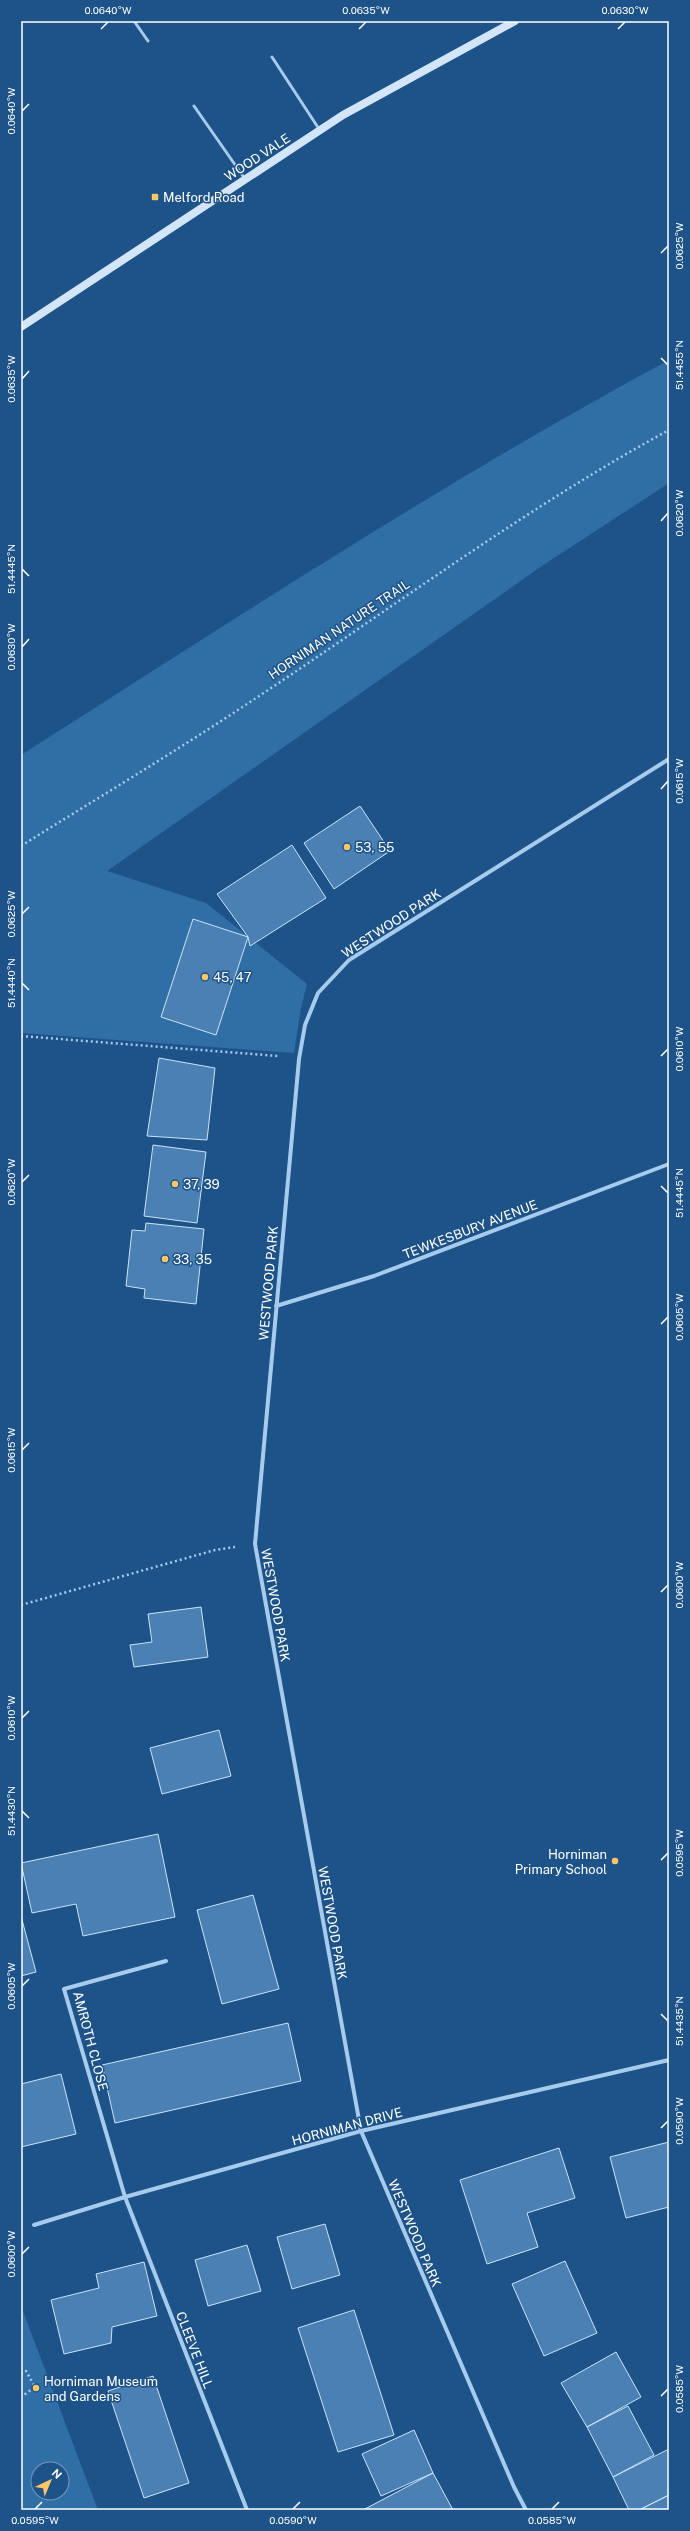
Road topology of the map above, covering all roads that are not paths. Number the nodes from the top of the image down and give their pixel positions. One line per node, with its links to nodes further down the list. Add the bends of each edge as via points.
1 (134, 21): 3 (lane)
2 (515, 21): 6 (street, WOOD VALE, via 348,112)
3 (148, 41)
4 (272, 57): 6 (lane)
5 (194, 106): 7 (lane)
6 (320, 131): 7 (street, WOOD VALE)
7 (245, 179): 8 (street, WOOD VALE)
8 (21, 327)
9 (669, 759): 11 (street, WESTWOOD PARK, via 349,960 318,992 305,1025 299,1059)
10 (669, 1164): 11 (street, TEWKESBURY AVENUE, via 374,1276)
11 (276, 1306): 14 (street, WESTWOOD PARK, via 255,1544)
12 (166, 1961): 15 (street, AMROTH CLOSE, via 64,1990)
13 (669, 2060): 14 (street, HORNIMAN DRIVE)
14 (361, 2131): 15 (street, HORNIMAN DRIVE); 18 (street, WESTWOOD PARK)
15 (125, 2197): 16 (street, HORNIMAN DRIVE); 17 (street, CLEEVE HILL)
16 (34, 2225)
17 (247, 2510)
18 (526, 2510)

